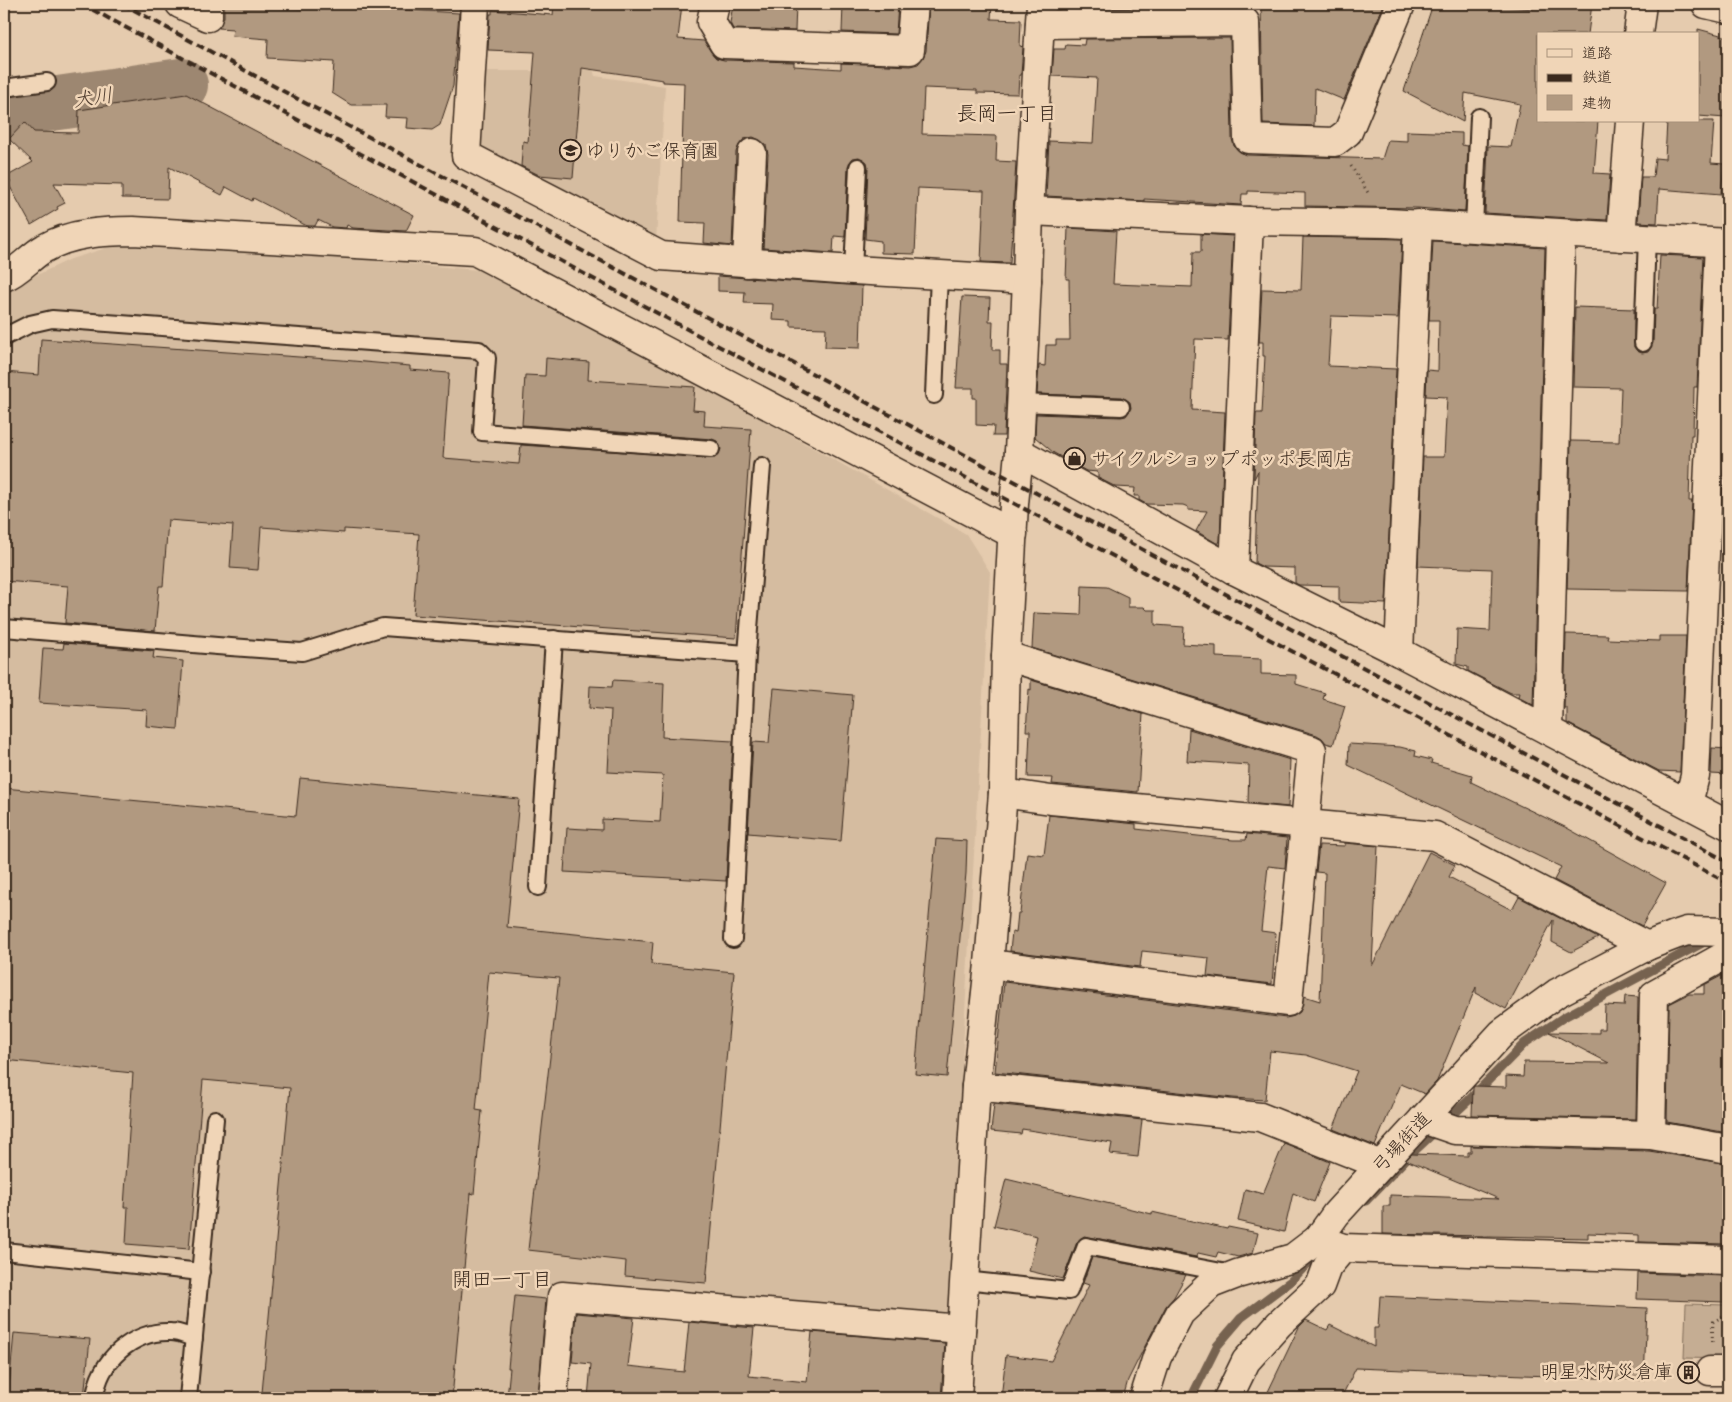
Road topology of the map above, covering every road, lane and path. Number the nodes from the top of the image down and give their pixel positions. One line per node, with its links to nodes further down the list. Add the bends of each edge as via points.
1 (180, 4): 2 (street, via 208,17)
2 (208, 4)
3 (475, 4): 28 (street, via 466,156 661,256)
4 (715, 4): 5 (street, via 711,22 724,44 910,50)
5 (914, 4)
6 (1401, 4): 17 (street, via 1348,132)
7 (1642, 4): 12 (street)
8 (1706, 4): 9 (street)
9 (1728, 9)
10 (1245, 13): 11 (street); 17 (street, via 1248,138)
11 (1041, 14): 20 (street)
12 (1638, 32)
13 (47, 82): 14 (lane)
14 (4, 88)
15 (1479, 117): 24 (lane)
16 (1630, 122): 26 (street)
17 (1336, 142): 22 (path)
18 (752, 153): 28 (street)
19 (858, 167): 29 (lane)
20 (1029, 211): 21 (street); 32 (street)
21 (1249, 221): 22 (street); 42 (street)
22 (1388, 222): 23 (street)
23 (1418, 224): 24 (street); 45 (street)
24 (1474, 227): 25 (street)
25 (1561, 234): 26 (street); 48 (street)
26 (1634, 238): 27 (street); 34 (lane)
27 (1724, 243): 50 (street, via 1695,776)
28 (747, 263): 29 (street)
29 (854, 270): 30 (street)
30 (939, 275): 32 (street); 35 (lane)
31 (4, 277): 41 (street, via 45,248 70,237 108,231 475,251)
32 (1027, 280): 36 (street)
33 (4, 337): 38 (lane, via 30,324 52,319 479,350 487,358 482,432)
34 (1643, 343)
35 (934, 394)
36 (1021, 403): 37 (lane); 39 (street)
37 (1121, 407)
38 (711, 449)
39 (1019, 452): 41 (street); 42 (street)
40 (762, 466): 46 (lane)
41 (1013, 534): 47 (street)
42 (1234, 570): 45 (street)
43 (4, 628): 44 (lane, via 302,652 383,627)
44 (554, 639): 46 (lane); 53 (lane)
45 (1399, 652): 48 (street)
46 (747, 654): 55 (lane)
47 (1006, 656): 49 (street); 51 (street, via 1312,750)
48 (1548, 730): 50 (street)
49 (1003, 794): 51 (street); 58 (street)
50 (1688, 804): 52 (street)
51 (1306, 825): 56 (street, via 1435,836); 58 (street, via 1288,1002)
52 (1728, 825)
53 (538, 887)
54 (1717, 931): 56 (street, 弓場街道, via 1687,930)
55 (733, 940)
56 (1646, 946): 61 (street, 弓場街道, via 1557,993 1502,1033)
57 (1728, 954): 62 (street, via 1654,995)
58 (989, 964): 59 (street)
59 (976, 1086): 64 (street, via 1260,1117); 70 (street)
60 (215, 1119): 68 (lane)
61 (1423, 1119): 62 (street, via 1455,1130); 64 (street, 弓場街道)
62 (1651, 1135): 63 (street)
63 (1728, 1149)
64 (1381, 1165): 65 (street, 弓場街道, via 1336,1214)
65 (1330, 1244): 67 (street); 69 (street, 弓場街道); 80 (street, via 1320,1286 1246,1361)
66 (4, 1251): 68 (lane)
67 (1728, 1260)
68 (200, 1272): 74 (lane)
69 (1237, 1274): 70 (lane, via 1086,1246 1069,1291); 79 (street, 弓場街道, via 1212,1284 1180,1313 1157,1357)
70 (964, 1280): 73 (street)
71 (1728, 1313): 72 (path)
72 (1712, 1322)
73 (961, 1329): 77 (street, via 562,1296); 78 (street)
74 (194, 1338): 75 (lane, via 172,1332 147,1335 124,1346 107,1364 96,1386); 76 (lane)
75 (95, 1398)
76 (188, 1398)
77 (553, 1398)
78 (958, 1398)
79 (1144, 1398)
80 (1228, 1398)

